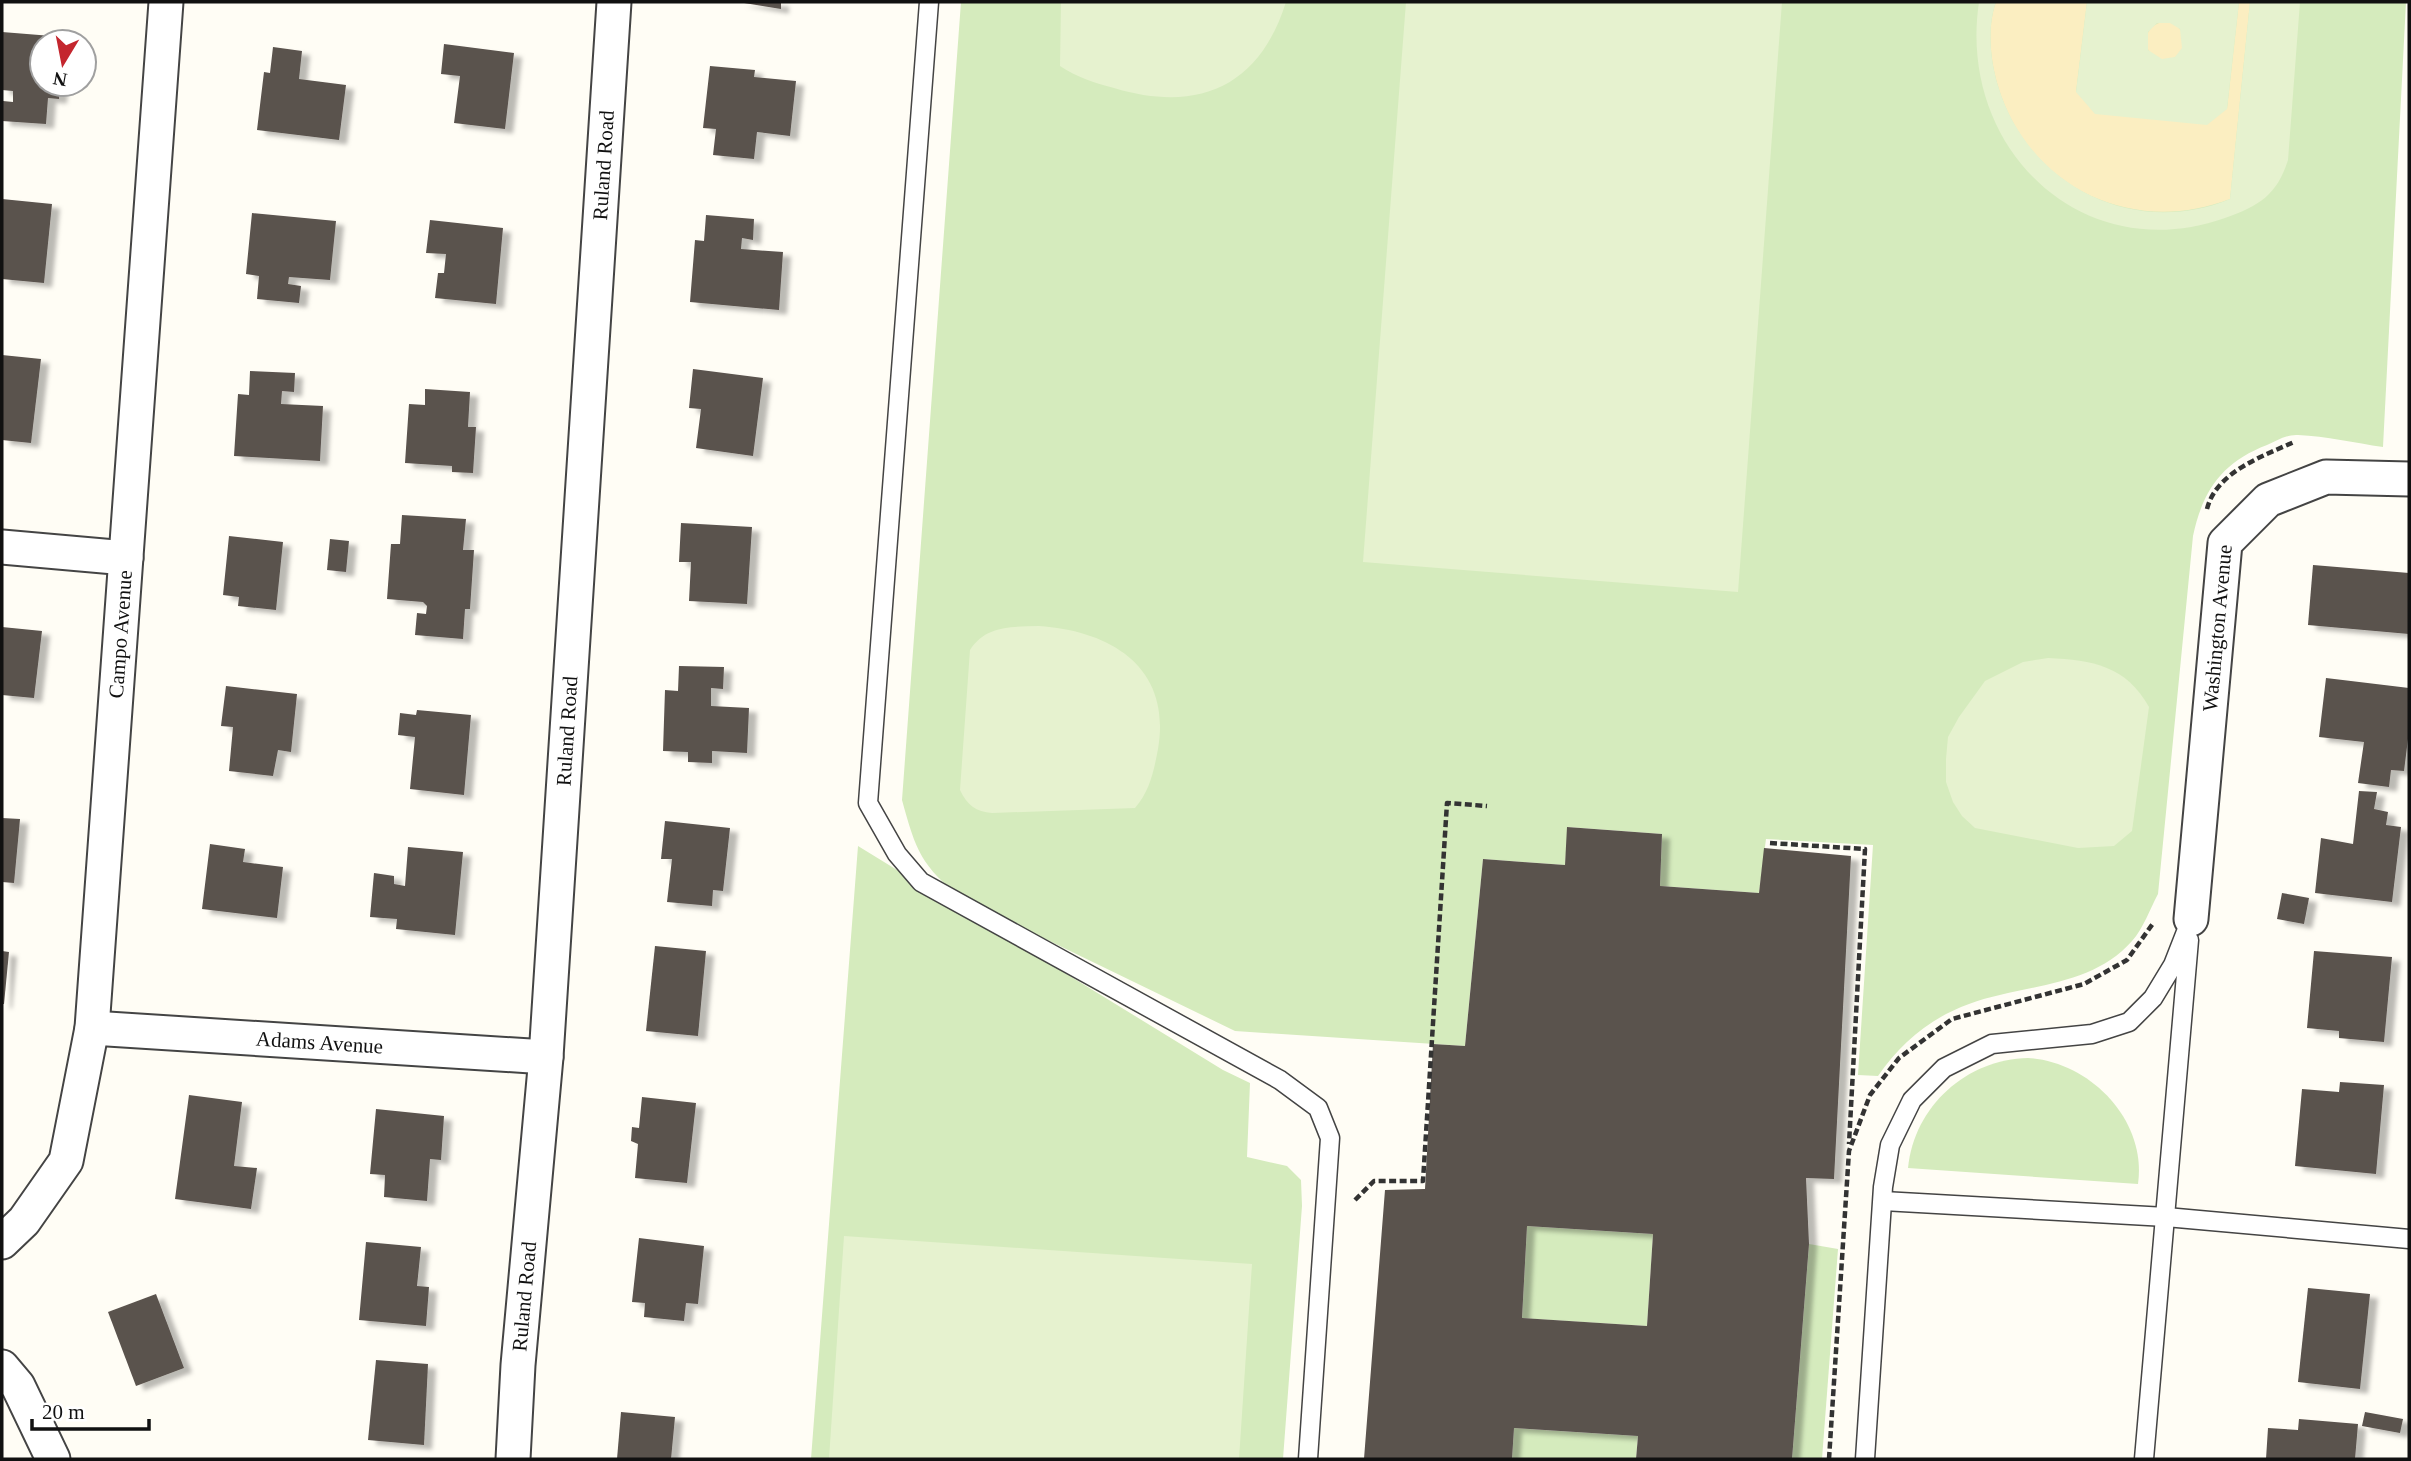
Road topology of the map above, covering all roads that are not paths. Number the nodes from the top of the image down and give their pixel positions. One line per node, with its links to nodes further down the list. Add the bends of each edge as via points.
1 (166, 2): 6 (street, Campo Avenue)
2 (614, 2): 9 (street, Ruland Road)
3 (929, 2): 17 (lane, via 868,803 897,854 921,882 1280,1080 1318,1108 1331,1138)
4 (2409, 479): 7 (street, Washington Avenue, via 2326,477 2268,500 2225,543)
5 (2, 547): 6 (street)
6 (126, 558): 8 (street, Campo Avenue)
7 (2191, 919): 10 (lane, via 2173,965 2153,998 2129,1022 2092,1034 1992,1044 1944,1068 1912,1100 1890,1145); 11 (lane)
8 (92, 1028): 9 (street, Adams Avenue); 13 (street, Campo Avenue, via 65,1161 24,1221)
9 (546, 1057): 16 (street, Ruland Road)
10 (1883, 1201): 11 (lane); 18 (lane)
11 (2166, 1217): 12 (lane); 19 (lane)
12 (2409, 1239)
13 (2, 1242)
14 (2, 1367): 15 (street, via 18,1386)
15 (53, 1459)
16 (513, 1459)
17 (1308, 1459)
18 (1865, 1459)
19 (2144, 1459)

